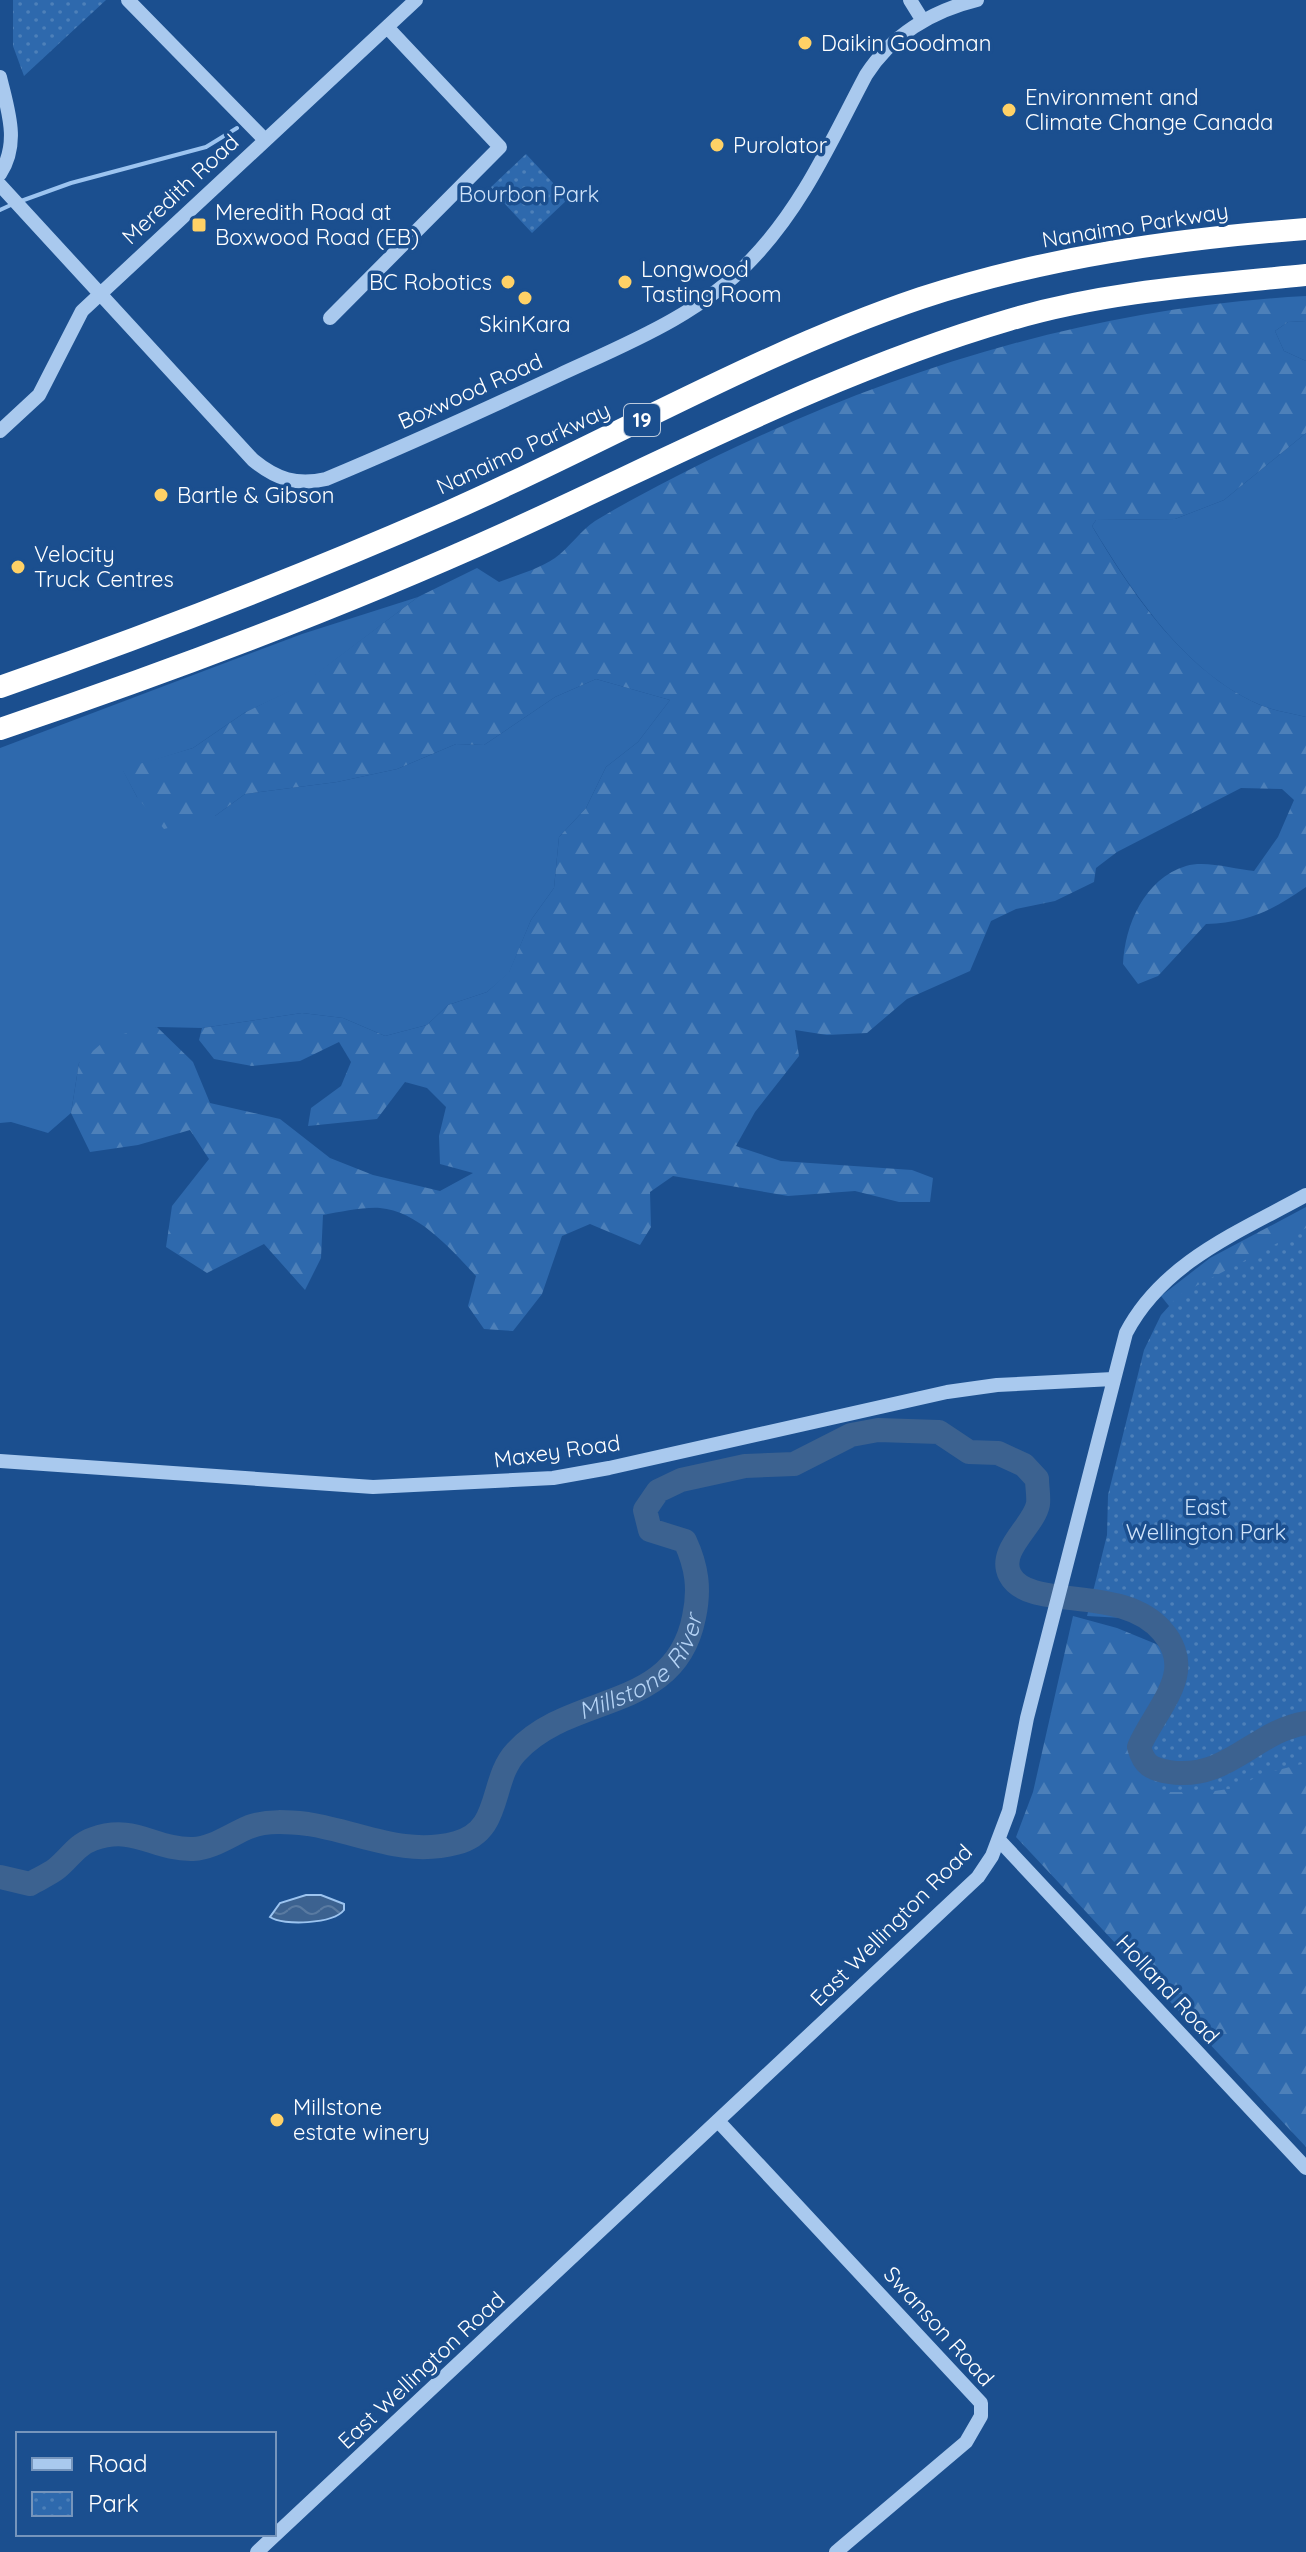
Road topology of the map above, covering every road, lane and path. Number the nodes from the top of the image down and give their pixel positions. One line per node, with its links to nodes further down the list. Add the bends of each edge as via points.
1 (128, 0): 8 (street)
2 (416, 0): 6 (street, Meredith Road)
3 (910, 0): 5 (street)
4 (977, 0): 5 (street, Boxwood Road)
5 (923, 21): 13 (street, Boxwood Road, via 892,43 872,66 814,178 786,219 749,263 702,301 606,354 326,479 291,481 263,468)
6 (387, 27): 8 (street, Meredith Road); 14 (street, via 500,147)
7 (0, 77): 9 (street, via 13,131 9,160)
8 (265, 140): 13 (street, Meredith Road)
9 (0, 174)
10 (0, 185): 13 (street, Boxwood Road)
11 (1306, 229): 16 (highway, Nanaimo Parkway / 19, via 1201,237 1062,260 921,298 784,352 453,510 335,560)
12 (1306, 275): 17 (highway, 19, via 1121,294 1011,319 872,366 504,534 287,626)
13 (99, 293): 15 (street, Meredith Road, via 82,311 39,395)
14 (330, 318)
15 (0, 431)
16 (0, 687)
17 (0, 729)
18 (1306, 1195): 19 (street, East Wellington Road, via 1197,1256 1164,1281 1135,1317)
19 (1113, 1379): 20 (street, Maxey Road, via 947,1392 553,1478 373,1487); 21 (street, East Wellington Road)
20 (0, 1461)
21 (999, 1840): 22 (street, East Wellington Road, via 978,1877); 23 (street, Holland Road)
22 (719, 2122): 24 (street, East Wellington Road); 27 (street, Swanson Road, via 981,2403 981,2416 966,2442)
23 (1306, 2168)
24 (276, 2534)
25 (274, 2536): 26 (street, East Wellington Road)
26 (257, 2552)
27 (836, 2552)

